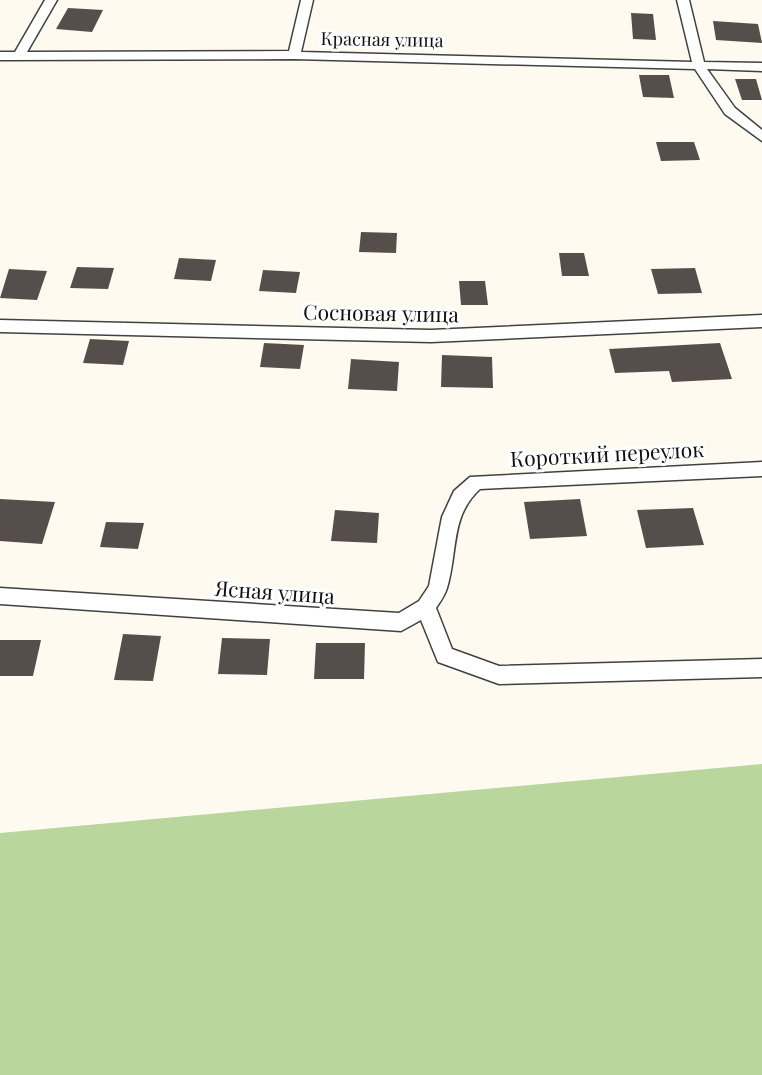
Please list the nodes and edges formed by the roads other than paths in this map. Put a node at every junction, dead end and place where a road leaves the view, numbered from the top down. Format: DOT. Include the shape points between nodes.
graph roads {
  1 [pos="51,0"];
  2 [pos="307,0"];
  3 [pos="683,0"];
  4 [pos="294,55"];
  5 [pos="0,56"];
  6 [pos="19,56"];
  7 [pos="699,66"];
  8 [pos="762,67"];
  9 [pos="762,137"];
  10 [pos="762,321"];
  11 [pos="0,326"];
  12 [pos="762,469"];
  13 [pos="0,596"];
  14 [pos="426,607"];
  15 [pos="762,668"];
  1 -- 6 [label="street"];
  2 -- 4 [label="street"];
  3 -- 7 [label="street"];
  4 -- 6 [label="street, Красная улица"];
  4 -- 7 [label="street, Красная улица"];
  5 -- 6 [label="street, Красная улица"];
  7 -- 8 [label="street, Красная улица"];
  7 -- 9 [label="street" via="730,111"];
  10 -- 11 [label="street, Сосновая улица" via="431,336"];
  12 -- 14 [label="street, Короткий переулок" via="476,482 460,495 451,518 438,588"];
  13 -- 14 [label="street, Ясная улица" via="401,622"];
  14 -- 15 [label="street" via="445,656 499,675"];
}
